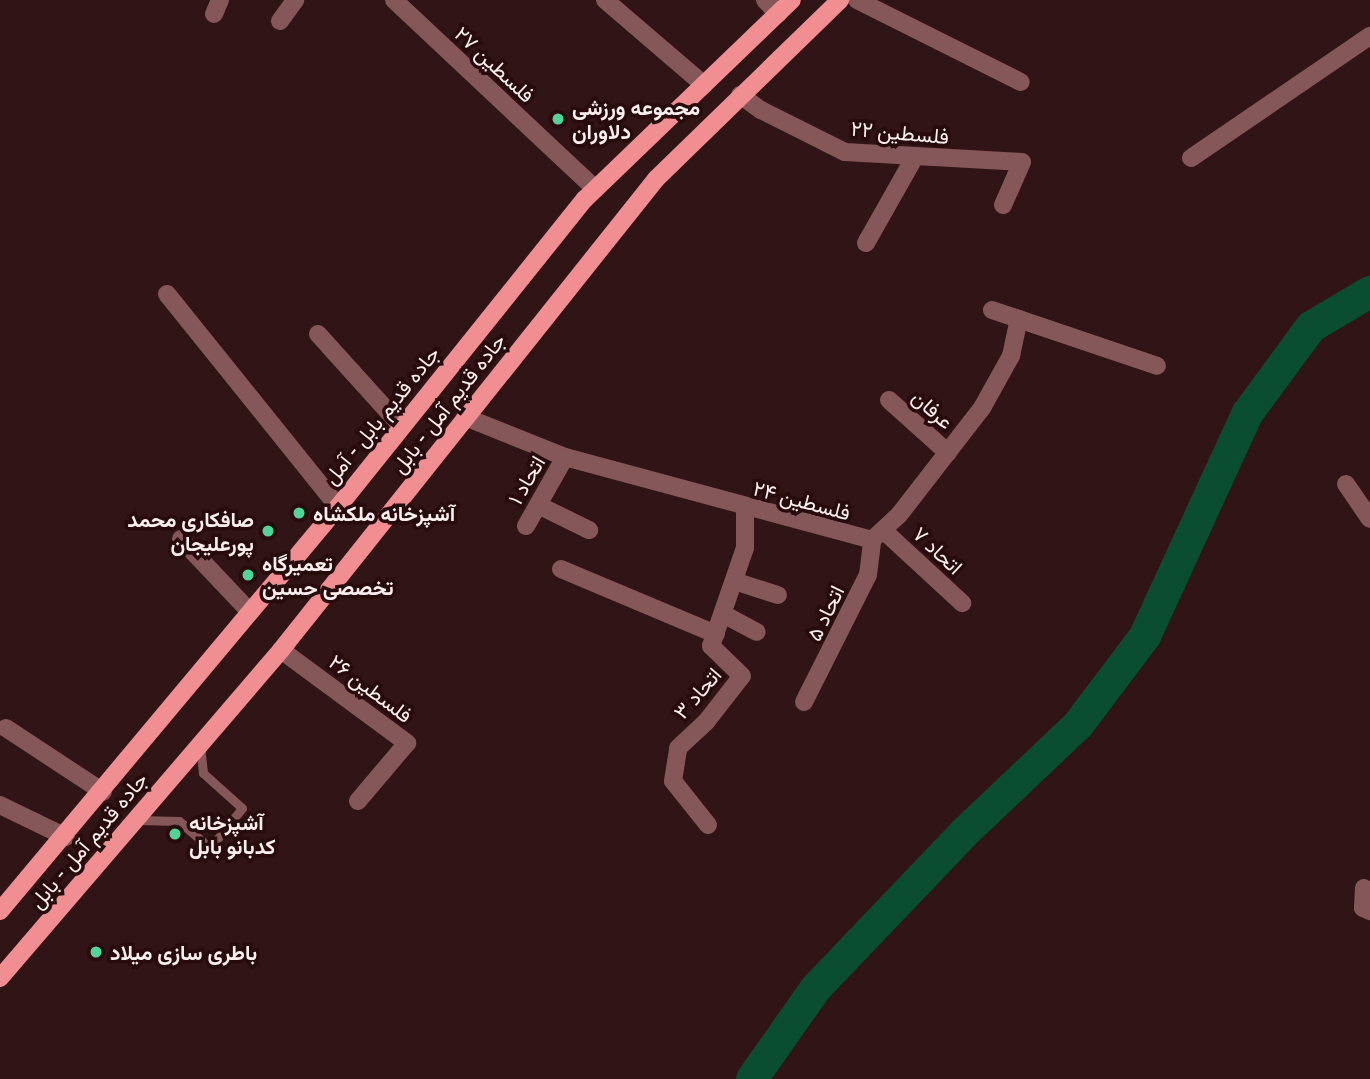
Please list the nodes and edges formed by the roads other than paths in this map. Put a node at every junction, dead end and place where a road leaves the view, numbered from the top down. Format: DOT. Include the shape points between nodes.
graph roads {
  1 [pos="295,0"];
  2 [pos="605,0"];
  3 [pos="765,0"];
  4 [pos="792,0"];
  5 [pos="840,0"];
  6 [pos="857,0"];
  7 [pos="403,3"];
  8 [pos="778,14"];
  9 [pos="280,21"];
  10 [pos="1370,36"];
  11 [pos="1021,82"];
  12 [pos="704,85"];
  13 [pos="740,95"];
  14 [pos="915,158"];
  15 [pos="1191,158"];
  16 [pos="595,189"];
  17 [pos="1003,205"];
  18 [pos="866,243"];
  19 [pos="167,294"];
  20 [pos="992,310"];
  21 [pos="1019,319"];
  22 [pos="318,334"];
  23 [pos="1157,366"];
  24 [pos="889,400"];
  25 [pos="466,417"];
  26 [pos="401,426"];
  27 [pos="948,453"];
  28 [pos="565,457"];
  29 [pos="1346,484"];
  30 [pos="538,505"];
  31 [pos="338,507"];
  32 [pos="745,508"];
  33 [pos="1370,519"];
  34 [pos="526,526"];
  35 [pos="589,530"];
  36 [pos="878,535"];
  37 [pos="181,539"];
  38 [pos="561,569"];
  39 [pos="734,581"];
  40 [pos="778,595"];
  41 [pos="962,603"];
  42 [pos="250,612"];
  43 [pos="723,614"];
  44 [pos="757,632"];
  45 [pos="716,634"];
  46 [pos="281,650"];
  47 [pos="804,702"];
  48 [pos="6,728"];
  49 [pos="200,741"];
  50 [pos="103,792"];
  51 [pos="358,801"];
  52 [pos="0,805"];
  53 [pos="136,820"];
  54 [pos="708,825"];
  55 [pos="66,836"];
  56 [pos="1364,888"];
  57 [pos="0,911"];
  58 [pos="1370,911"];
  59 [pos="0,978"];
  1 -- 9 [label="street"];
  2 -- 12 [label="street"];
  3 -- 8 [label="street"];
  4 -- 8 [label="main road, جاده قدیم بابل - آمل"];
  5 -- 13 [label="main road, جاده قدیم آمل - بابل"];
  6 -- 11 [label="street"];
  7 -- 16 [label="street, فلسطین ۲۷"];
  8 -- 12 [label="main road, جاده قدیم بابل - آمل"];
  10 -- 15 [label="street"];
  12 -- 16 [label="main road, جاده قدیم بابل - آمل"];
  13 -- 14 [label="street, فلسطین ۲۲" via="845,152"];
  13 -- 25 [label="main road, جاده قدیم آمل - بابل" via="656,179"];
  14 -- 17 [label="street, فلسطین ۲۲" via="1022,162"];
  14 -- 18 [label="street"];
  16 -- 26 [label="main road, جاده قدیم بابل - آمل"];
  19 -- 31 [label="street"];
  20 -- 21 [label="street"];
  21 -- 23 [label="street"];
  21 -- 27 [label="street" via="1011,356"];
  22 -- 26 [label="street"];
  24 -- 27 [label="street, عرفان"];
  25 -- 28 [label="street, فلسطین ۲۴"];
  25 -- 46 [label="main road, جاده قدیم آمل - بابل"];
  26 -- 31 [label="main road, جاده قدیم بابل - آمل"];
  27 -- 36 [label="street"];
  28 -- 30 [label="street, اتحاد ۱"];
  28 -- 32 [label="street, فلسطین ۲۴"];
  29 -- 33 [label="street"];
  30 -- 34 [label="street, اتحاد ۱"];
  30 -- 35 [label="street"];
  31 -- 42 [label="main road, جاده قدیم بابل - آمل"];
  32 -- 36 [label="street, فلسطین ۲۴"];
  32 -- 39 [label="street, اتحاد ۳" via="745,548"];
  36 -- 41 [label="street, اتحاد ۷"];
  36 -- 47 [label="street, اتحاد ۵" via="868,575"];
  37 -- 42 [label="street"];
  38 -- 45 [label="street"];
  39 -- 40 [label="street"];
  39 -- 43 [label="street, اتحاد ۳"];
  42 -- 50 [label="main road, جاده قدیم بابل - آمل"];
  43 -- 44 [label="street"];
  43 -- 45 [label="street, اتحاد ۳"];
  45 -- 54 [label="street, اتحاد ۳" via="711,646 742,676 706,722 678,748 673,781"];
  46 -- 49 [label="main road, جاده قدیم آمل - بابل"];
  46 -- 51 [label="street, فلسطين ٢۶" via="407,743"];
  48 -- 50 [label="street"];
  49 -- 53 [label="main road, جاده قدیم آمل - بابل"];
  49 -- 53 [label="lane" via="203,773 242,808 224,831 209,848 179,821"];
  50 -- 55 [label="main road, جاده قدیم بابل - آمل"];
  52 -- 55 [label="street"];
  53 -- 59 [label="main road, جاده قدیم آمل - بابل"];
  55 -- 57 [label="main road, جاده قدیم بابل - آمل"];
  56 -- 58 [label="street" via="1363,908"];
}
